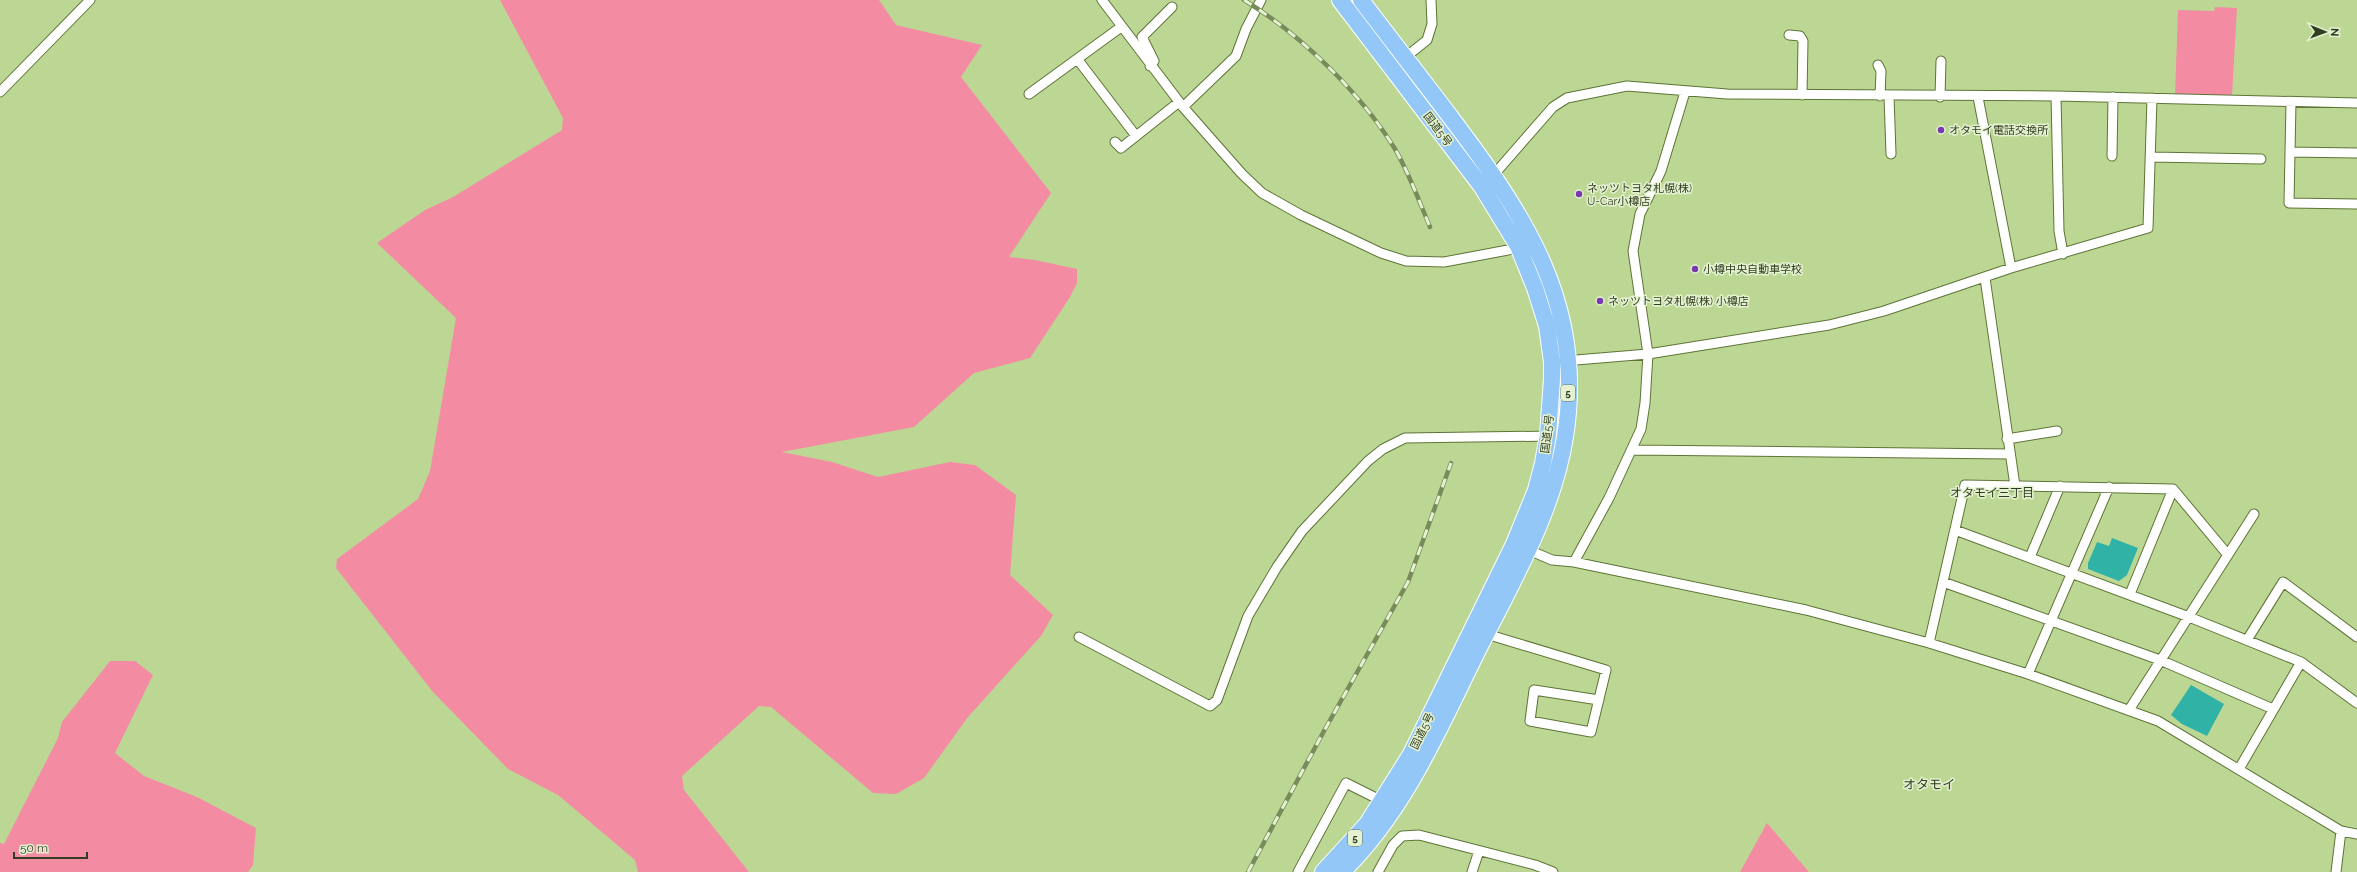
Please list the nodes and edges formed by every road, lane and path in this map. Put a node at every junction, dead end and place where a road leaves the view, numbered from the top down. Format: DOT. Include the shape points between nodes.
graph roads {
  1 [pos="90,0"];
  2 [pos="1102,0"];
  3 [pos="1262,0"];
  4 [pos="1340,0"];
  5 [pos="1361,0"];
  6 [pos="1431,0"];
  7 [pos="1172,7"];
  8 [pos="1122,28"];
  9 [pos="1789,35"];
  10 [pos="1405,57"];
  11 [pos="1078,60"];
  12 [pos="1941,61"];
  13 [pos="1878,65"];
  14 [pos="1150,66"];
  15 [pos="1392,68"];
  16 [pos="0,92"];
  17 [pos="1685,92"];
  18 [pos="1029,94"];
  19 [pos="1802,95"];
  20 [pos="1885,96"];
  21 [pos="2056,96"];
  22 [pos="1940,97"];
  23 [pos="1978,97"];
  24 [pos="2112,97"];
  25 [pos="2152,98"];
  26 [pos="2291,102"];
  27 [pos="2357,103"];
  28 [pos="1181,105"];
  29 [pos="1136,136"];
  30 [pos="1115,142"];
  31 [pos="2290,152"];
  32 [pos="2357,153"];
  33 [pos="1891,154"];
  34 [pos="2112,156"];
  35 [pos="2151,157"];
  36 [pos="2261,159"];
  37 [pos="1494,175"];
  38 [pos="1482,187"];
  39 [pos="2357,204"];
  40 [pos="1518,246"];
  41 [pos="2063,254"];
  42 [pos="2011,268"];
  43 [pos="1985,278"];
  44 [pos="1648,354"];
  45 [pos="1569,360"];
  46 [pos="1552,362"];
  47 [pos="2057,431"];
  48 [pos="1548,436"];
  49 [pos="1566,436"];
  50 [pos="2007,439"];
  51 [pos="1632,450"];
  52 [pos="2010,454"];
  53 [pos="2015,486"];
  54 [pos="2060,486"];
  55 [pos="2109,487"];
  56 [pos="2174,489"];
  57 [pos="2254,514"];
  58 [pos="1955,530"];
  59 [pos="1521,547"];
  60 [pos="2228,555"];
  61 [pos="2030,557"];
  62 [pos="1574,562"];
  63 [pos="2072,573"];
  64 [pos="1943,582"];
  65 [pos="2130,594"];
  66 [pos="2189,617"];
  67 [pos="2050,622"];
  68 [pos="1479,631"];
  69 [pos="1079,637"];
  70 [pos="2357,637"];
  71 [pos="2247,640"];
  72 [pos="1929,643"];
  73 [pos="2160,660"];
  74 [pos="2301,662"];
  75 [pos="2028,674"];
  76 [pos="1599,700"];
  77 [pos="2357,703"];
  78 [pos="2272,709"];
  79 [pos="2129,710"];
  80 [pos="2239,769"];
  81 [pos="1389,805"];
  82 [pos="2341,831"];
  83 [pos="2357,834"];
  84 [pos="1479,851"];
  85 [pos="1298,872"];
  86 [pos="1323,872"];
  87 [pos="1342,872"];
  88 [pos="1378,872"];
  89 [pos="1472,872"];
  90 [pos="1553,872"];
  91 [pos="2336,872"];
  1 -- 16 [label="street"];
  2 -- 8 [label="street"];
  3 -- 28 [label="street" via="1246,29 1236,56"];
  4 -- 15 [label="highway, 国道5号 / 5"];
  5 -- 10 [label="highway, 国道5号 / 5"];
  6 -- 10 [label="street" via="1432,24 1427,40"];
  7 -- 14 [label="street" via="1142,37 1154,60"];
  8 -- 11 [label="street"];
  8 -- 14 [label="street"];
  9 -- 19 [label="street" via="1800,36 1803,41"];
  10 -- 15 [label="street"];
  10 -- 37 [label="highway, 国道5号 / 5"];
  11 -- 18 [label="street"];
  11 -- 29 [label="street"];
  12 -- 22 [label="street"];
  13 -- 20 [label="street"];
  14 -- 28 [label="street"];
  15 -- 38 [label="highway, 国道5号 / 5"];
  17 -- 19 [label="street"];
  17 -- 37 [label="street" via="1627,86 1567,98 1553,107"];
  17 -- 44 [label="street" via="1661,171 1640,214 1633,251"];
  19 -- 20 [label="street"];
  20 -- 22 [label="street"];
  20 -- 33 [label="street"];
  21 -- 23 [label="street"];
  21 -- 24 [label="street"];
  21 -- 41 [label="street" via="2059,231"];
  22 -- 23 [label="street"];
  23 -- 42 [label="street"];
  24 -- 25 [label="street"];
  24 -- 34 [label="street"];
  25 -- 26 [label="street"];
  25 -- 35 [label="street"];
  26 -- 27 [label="street"];
  26 -- 31 [label="street"];
  28 -- 29 [label="street"];
  28 -- 40 [label="street" via="1242,174 1262,192 1302,215 1381,253 1406,261 1444,262"];
  29 -- 30 [label="street" via="1120,148"];
  31 -- 32 [label="street"];
  31 -- 39 [label="street" via="2289,203"];
  35 -- 36 [label="street"];
  35 -- 41 [label="street" via="2148,228"];
  37 -- 38 [label="street"];
  37 -- 45 [label="highway, 国道5号 / 5" via="1534,240 1551,282 1563,322"];
  38 -- 40 [label="highway, 国道5号 / 5"];
  40 -- 46 [label="highway, 国道5号 / 5" via="1538,295 1547,326"];
  41 -- 42 [label="street"];
  42 -- 43 [label="street"];
  43 -- 44 [label="street" via="1884,312 1829,325"];
  43 -- 50 [label="street"];
  44 -- 45 [label="street"];
  44 -- 51 [label="street" via="1642,422"];
  45 -- 46 [label="street"];
  45 -- 49 [label="highway, 国道5号 / 5"];
  46 -- 48 [label="highway, 国道5号 / 5"];
  47 -- 50 [label="street"];
  48 -- 49 [label="street"];
  48 -- 59 [label="highway, 国道5号 / 5"];
  48 -- 69 [label="street" via="1405,438 1382,449 1368,460 1302,531 1277,567 1248,616 1217,700 1210,706"];
  49 -- 59 [label="highway, 国道5号 / 5" via="1550,494"];
  50 -- 52 [label="street"];
  51 -- 52 [label="street"];
  51 -- 62 [label="street"];
  52 -- 53 [label="street"];
  53 -- 54 [label="street"];
  53 -- 58 [label="street" via="1965,485"];
  54 -- 55 [label="street"];
  54 -- 61 [label="street"];
  55 -- 56 [label="street"];
  55 -- 63 [label="street"];
  56 -- 60 [label="street"];
  56 -- 65 [label="street"];
  57 -- 60 [label="street"];
  58 -- 61 [label="street"];
  58 -- 64 [label="street"];
  59 -- 62 [label="street" via="1552,560"];
  59 -- 68 [label="highway, 国道5号 / 5"];
  60 -- 66 [label="street"];
  61 -- 63 [label="street"];
  62 -- 72 [label="street" via="1806,610"];
  63 -- 65 [label="street"];
  63 -- 67 [label="street"];
  64 -- 67 [label="street"];
  64 -- 72 [label="street"];
  65 -- 66 [label="street"];
  66 -- 71 [label="street"];
  66 -- 73 [label="street"];
  67 -- 73 [label="street"];
  67 -- 75 [label="street"];
  68 -- 76 [label="street" via="1606,670"];
  68 -- 81 [label="highway, 国道5号 / 5"];
  70 -- 71 [label="street" via="2283,582"];
  71 -- 74 [label="street"];
  72 -- 75 [label="street"];
  73 -- 78 [label="street"];
  73 -- 79 [label="street"];
  74 -- 77 [label="street"];
  74 -- 78 [label="street"];
  75 -- 79 [label="street"];
  76 -- 76 [label="street" via="1591,732 1530,720 1534,690"];
  78 -- 80 [label="street"];
  79 -- 80 [label="street" via="2158,721"];
  80 -- 82 [label="street"];
  81 -- 85 [label="street" via="1346,783"];
  81 -- 86 [label="highway, 国道5号 / 5"];
  81 -- 87 [label="highway, 国道5号 / 5" via="1379,832"];
  82 -- 83 [label="street"];
  82 -- 91 [label="street"];
  84 -- 88 [label="street" via="1419,835 1402,836 1393,845"];
  84 -- 89 [label="street"];
  84 -- 90 [label="street"];
}
